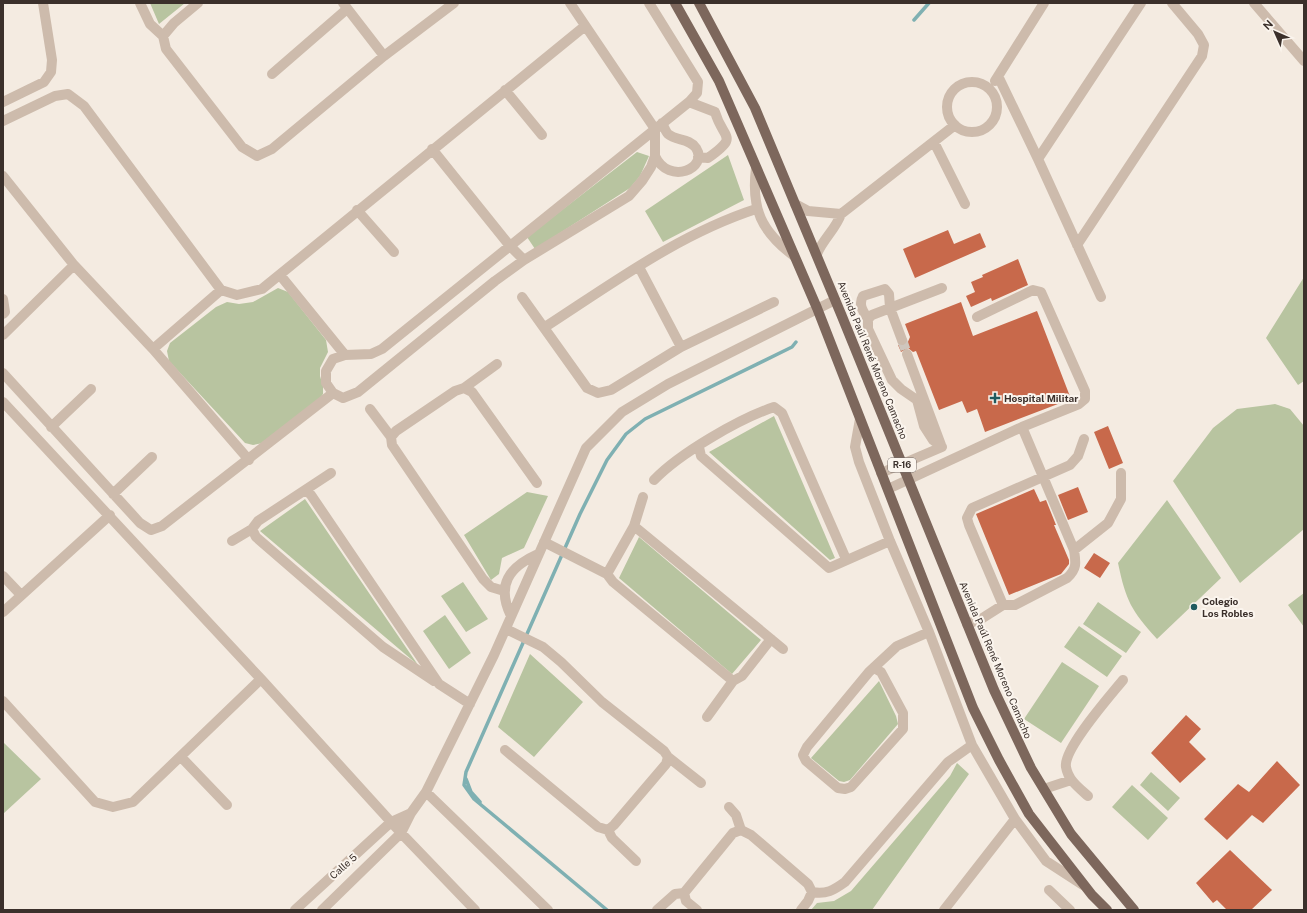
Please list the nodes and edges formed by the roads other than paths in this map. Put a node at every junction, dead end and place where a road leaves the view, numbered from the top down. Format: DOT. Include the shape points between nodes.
graph roads {
  1 [pos="43,3"];
  2 [pos="140,3"];
  3 [pos="198,3"];
  4 [pos="454,3"];
  5 [pos="570,3"];
  6 [pos="649,3"];
  7 [pos="675,3"];
  8 [pos="699,3"];
  9 [pos="1044,3"];
  10 [pos="1141,3"];
  11 [pos="1172,3"];
  12 [pos="1254,3"];
  13 [pos="345,6"];
  14 [pos="585,26"];
  15 [pos="163,36"];
  16 [pos="384,56"];
  17 [pos="1304,61"];
  18 [pos="272,74"];
  19 [pos="998,76"];
  20 [pos="990,89"];
  21 [pos="505,90"];
  22 [pos="3,102"];
  23 [pos="689,102"];
  24 [pos="730,108"];
  25 [pos="715,112"];
  26 [pos="3,121"];
  27 [pos="955,125"];
  28 [pos="658,126"];
  29 [pos="542,135"];
  30 [pos="934,142"];
  31 [pos="432,149"];
  32 [pos="654,156"];
  33 [pos="698,157"];
  34 [pos="1038,159"];
  35 [pos="756,168"];
  36 [pos="3,176"];
  37 [pos="795,204"];
  38 [pos="965,204"];
  39 [pos="756,209"];
  40 [pos="357,210"];
  41 [pos="841,214"];
  42 [pos="1077,245"];
  43 [pos="510,246"];
  44 [pos="394,252"];
  45 [pos="817,254"];
  46 [pos="794,256"];
  47 [pos="524,260"];
  48 [pos="74,265"];
  49 [pos="639,267"];
  50 [pos="280,275"];
  51 [pos="942,288"];
  52 [pos="221,290"];
  53 [pos="522,297"];
  54 [pos="1101,297"];
  55 [pos="3,299"];
  56 [pos="835,300"];
  57 [pos="774,302"];
  58 [pos="816,308"];
  59 [pos="890,308"];
  60 [pos="3,314"];
  61 [pos="977,317"];
  62 [pos="868,319"];
  63 [pos="545,327"];
  64 [pos="3,335"];
  65 [pos="902,340"];
  66 [pos="682,347"];
  67 [pos="153,349"];
  68 [pos="907,354"];
  69 [pos="345,355"];
  70 [pos="497,364"];
  71 [pos="3,373"];
  72 [pos="464,388"];
  73 [pos="91,389"];
  74 [pos="334,393"];
  75 [pos="3,402"];
  76 [pos="370,409"];
  77 [pos="860,419"];
  78 [pos="51,427"];
  79 [pos="1022,427"];
  80 [pos="391,437"];
  81 [pos="1084,439"];
  82 [pos="698,447"];
  83 [pos="942,447"];
  84 [pos="152,457"];
  85 [pos="948,459"];
  86 [pos="249,460"];
  87 [pos="901,464"];
  88 [pos="331,473"];
  89 [pos="881,473"];
  90 [pos="1122,474"];
  91 [pos="1043,476"];
  92 [pos="654,480"];
  93 [pos="908,480"];
  94 [pos="537,483"];
  95 [pos="888,489"];
  96 [pos="306,490"];
  97 [pos="113,494"];
  98 [pos="643,497"];
  99 [pos="110,515"];
  100 [pos="634,526"];
  101 [pos="252,529"];
  102 [pos="890,540"];
  103 [pos="232,541"];
  104 [pos="544,542"];
  105 [pos="1074,550"];
  106 [pos="538,554"];
  107 [pos="846,559"];
  108 [pos="607,574"];
  109 [pos="3,576"];
  110 [pos="504,591"];
  111 [pos="21,595"];
  112 [pos="1003,605"];
  113 [pos="3,612"];
  114 [pos="511,616"];
  115 [pos="967,624"];
  116 [pos="506,629"];
  117 [pos="929,632"];
  118 [pos="771,639"];
  119 [pos="783,649"];
  120 [pos="874,668"];
  121 [pos="262,679"];
  122 [pos="1123,680"];
  123 [pos="733,681"];
  124 [pos="439,684"];
  125 [pos="3,700"];
  126 [pos="470,704"];
  127 [pos="707,717"];
  128 [pos="972,745"];
  129 [pos="505,750"];
  130 [pos="181,757"];
  131 [pos="668,757"];
  132 [pos="1071,780"];
  133 [pos="701,783"];
  134 [pos="1044,790"];
  135 [pos="426,792"];
  136 [pos="1088,796"];
  137 [pos="227,804"];
  138 [pos="729,808"];
  139 [pos="411,813"];
  140 [pos="1015,819"];
  141 [pos="391,822"];
  142 [pos="608,830"];
  143 [pos="741,830"];
  144 [pos="401,833"];
  145 [pos="636,861"];
  146 [pos="1085,886"];
  147 [pos="1049,890"];
  148 [pos="812,892"];
  149 [pos="684,893"];
  150 [pos="295,910"];
  151 [pos="322,910"];
  152 [pos="475,910"];
  153 [pos="548,910"];
  154 [pos="657,910"];
  155 [pos="697,910"];
  156 [pos="801,910"];
  157 [pos="944,910"];
  158 [pos="1070,910"];
  159 [pos="1107,910"];
  160 [pos="1134,910"];
  1 -- 22 [label="street" via="52,60 51,72 44,82"];
  2 -- 15 [label="street" via="150,24"];
  3 -- 15 [label="street"];
  4 -- 16 [label="street"];
  5 -- 14 [label="street"];
  6 -- 23 [label="street" via="698,82 697,93"];
  7 -- 24 [label="main road, R-16" via="719,81"];
  8 -- 37 [label="main road, Avenida Paúl René Moreno Camacho / R-16" via="755,108"];
  9 -- 19 [label="street"];
  10 -- 34 [label="street"];
  11 -- 42 [label="street" via="1198,34 1204,45 1202,56"];
  12 -- 17 [label="street"];
  13 -- 16 [label="street"];
  13 -- 18 [label="street"];
  14 -- 21 [label="street"];
  14 -- 28 [label="street"];
  15 -- 16 [label="street" via="166,49 242,146 257,156 272,149"];
  19 -- 20 [label="street"];
  19 -- 34 [label="street"];
  20 -- 27 [label="street" via="997,107 996,116 990,125 973,132"];
  20 -- 27 [label="street" via="972,82 954,90 947,108 949,117"];
  21 -- 29 [label="street"];
  21 -- 31 [label="street"];
  23 -- 25 [label="street"];
  23 -- 28 [label="street"];
  24 -- 25 [label="street"];
  24 -- 35 [label="main road, R-16"];
  25 -- 33 [label="street" via="726,133 727,142 708,158"];
  26 -- 52 [label="street" via="56,96 68,94 84,106"];
  27 -- 30 [label="street"];
  28 -- 32 [label="street"];
  28 -- 33 [label="street" via="668,134 690,141 696,148"];
  28 -- 43 [label="street"];
  30 -- 38 [label="street"];
  30 -- 41 [label="street"];
  31 -- 40 [label="street"];
  31 -- 43 [label="street"];
  32 -- 33 [label="street" via="665,170 675,173 684,172 694,166"];
  32 -- 47 [label="street" via="651,167 629,196"];
  34 -- 42 [label="street"];
  35 -- 39 [label="street"];
  35 -- 46 [label="main road, R-16"];
  36 -- 48 [label="street"];
  37 -- 41 [label="street" via="808,211"];
  37 -- 45 [label="main road, Avenida Paúl René Moreno Camacho / R-16"];
  39 -- 46 [label="street" via="765,228 778,244"];
  39 -- 49 [label="street" via="706,228 660,252"];
  40 -- 44 [label="street"];
  40 -- 50 [label="street"];
  41 -- 45 [label="street" via="838,223 822,242"];
  42 -- 54 [label="street"];
  43 -- 47 [label="street"];
  43 -- 69 [label="street" via="382,349 363,356"];
  45 -- 56 [label="main road, Avenida Paúl René Moreno Camacho / R-16"];
  46 -- 58 [label="main road, R-16"];
  47 -- 74 [label="street" via="358,392 344,398"];
  48 -- 64 [label="street"];
  48 -- 67 [label="street"];
  49 -- 63 [label="street"];
  49 -- 66 [label="street"];
  50 -- 52 [label="street" via="262,289 237,295"];
  50 -- 69 [label="street"];
  51 -- 59 [label="street"];
  52 -- 67 [label="street"];
  53 -- 63 [label="street"];
  55 -- 60 [label="street"];
  56 -- 58 [label="street, Calle 5"];
  56 -- 87 [label="main road, Avenida Paúl René Moreno Camacho / R-16"];
  57 -- 66 [label="street"];
  58 -- 77 [label="main road, R-16"];
  58 -- 104 [label="street, Calle 5" via="668,384 622,412 586,448"];
  59 -- 62 [label="street"];
  59 -- 62 [label="street" via="889,294 885,289 863,296 860,301"];
  59 -- 65 [label="street"];
  61 -- 79 [label="street" via="1033,290 1041,292 1085,391 1085,399 1079,404"];
  62 -- 83 [label="street" via="868,329 892,380 917,400 924,426 933,440"];
  63 -- 66 [label="street" via="587,388 598,393 611,390"];
  67 -- 86 [label="street"];
  68 -- 83 [label="street"];
  69 -- 74 [label="street" via="333,359 326,371 326,383"];
  70 -- 72 [label="street"];
  71 -- 78 [label="street"];
  72 -- 80 [label="street" via="396,431"];
  72 -- 94 [label="street" via="472,392"];
  73 -- 78 [label="street"];
  74 -- 86 [label="street"];
  75 -- 99 [label="street"];
  76 -- 80 [label="street"];
  77 -- 89 [label="main road, R-16"];
  77 -- 102 [label="street" via="855,447"];
  78 -- 97 [label="street"];
  79 -- 85 [label="street"];
  79 -- 91 [label="street"];
  80 -- 110 [label="street" via="392,445 483,579 491,587"];
  81 -- 91 [label="street" via="1078,456 1070,465"];
  82 -- 92 [label="street" via="666,468"];
  82 -- 107 [label="street" via="701,456 824,564 830,568"];
  82 -- 107 [label="street" via="708,439 766,410 774,407 782,413"];
  83 -- 85 [label="street"];
  83 -- 87 [label="street"];
  84 -- 97 [label="street"];
  85 -- 93 [label="street"];
  86 -- 97 [label="street" via="162,526 150,530"];
  87 -- 89 [label="street"];
  87 -- 93 [label="main road, Avenida Paúl René Moreno Camacho / R-16"];
  88 -- 96 [label="street"];
  89 -- 95 [label="main road, R-16"];
  90 -- 105 [label="street" via="1121,499 1108,523"];
  91 -- 105 [label="street"];
  91 -- 112 [label="street" via="972,508 967,518"];
  93 -- 95 [label="street"];
  93 -- 115 [label="main road, Avenida Paúl René Moreno Camacho / R-16"];
  95 -- 146 [label="main road, R-16" via="973,708 1029,814"];
  96 -- 101 [label="street" via="258,521"];
  96 -- 124 [label="street"];
  98 -- 100 [label="street"];
  99 -- 111 [label="street"];
  99 -- 121 [label="street"];
  100 -- 108 [label="street"];
  100 -- 118 [label="street"];
  101 -- 103 [label="street"];
  101 -- 124 [label="street" via="256,537 383,647"];
  102 -- 107 [label="street"];
  102 -- 117 [label="street"];
  104 -- 106 [label="street, Calle 5"];
  104 -- 108 [label="street"];
  105 -- 112 [label="street" via="1076,564 1067,578 1015,605"];
  106 -- 110 [label="street" via="523,560 512,570"];
  106 -- 114 [label="street, Calle 5"];
  108 -- 123 [label="street" via="613,582"];
  109 -- 111 [label="street"];
  110 -- 114 [label="street" via="505,602"];
  111 -- 113 [label="street"];
  112 -- 115 [label="street" via="981,619"];
  114 -- 116 [label="street, Calle 5"];
  115 -- 134 [label="main road, Avenida Paúl René Moreno Camacho / R-16" via="997,697"];
  116 -- 126 [label="street, Calle 5"];
  116 -- 131 [label="street" via="543,647 602,702 664,751"];
  117 -- 120 [label="street" via="897,646"];
  117 -- 128 [label="street"];
  118 -- 119 [label="street"];
  118 -- 123 [label="street" via="742,676"];
  120 -- 120 [label="street" via="803,755 806,761 838,788 851,787 903,729 903,713 881,672"];
  121 -- 130 [label="street"];
  121 -- 141 [label="street"];
  122 -- 132 [label="street" via="1074,742 1067,755 1066,767"];
  123 -- 127 [label="street"];
  124 -- 126 [label="street"];
  125 -- 130 [label="street" via="95,802 113,807 133,802"];
  126 -- 135 [label="street, Calle 5"];
  128 -- 140 [label="street"];
  128 -- 148 [label="street" via="948,762 845,882 830,892"];
  129 -- 142 [label="street" via="598,827"];
  130 -- 137 [label="street"];
  131 -- 133 [label="street"];
  131 -- 142 [label="street" via="666,764"];
  132 -- 134 [label="street"];
  132 -- 136 [label="street"];
  134 -- 160 [label="main road, Avenida Paúl René Moreno Camacho / R-16" via="1071,834"];
  135 -- 139 [label="street, Calle 5"];
  135 -- 153 [label="street"];
  138 -- 143 [label="street" via="736,815"];
  139 -- 141 [label="street, Calle 5"];
  139 -- 144 [label="street, Calle 5"];
  140 -- 146 [label="street" via="1046,860"];
  140 -- 157 [label="street"];
  141 -- 144 [label="street"];
  141 -- 150 [label="street, Calle 5"];
  142 -- 145 [label="street" via="612,838"];
  143 -- 148 [label="street" via="751,835 808,884"];
  143 -- 149 [label="street" via="733,833"];
  144 -- 151 [label="street, Calle 5"];
  144 -- 152 [label="street"];
  146 -- 159 [label="main road, R-16"];
  147 -- 158 [label="street"];
  148 -- 156 [label="street"];
  149 -- 154 [label="street" via="675,894"];
  149 -- 155 [label="street" via="686,901"];
}
